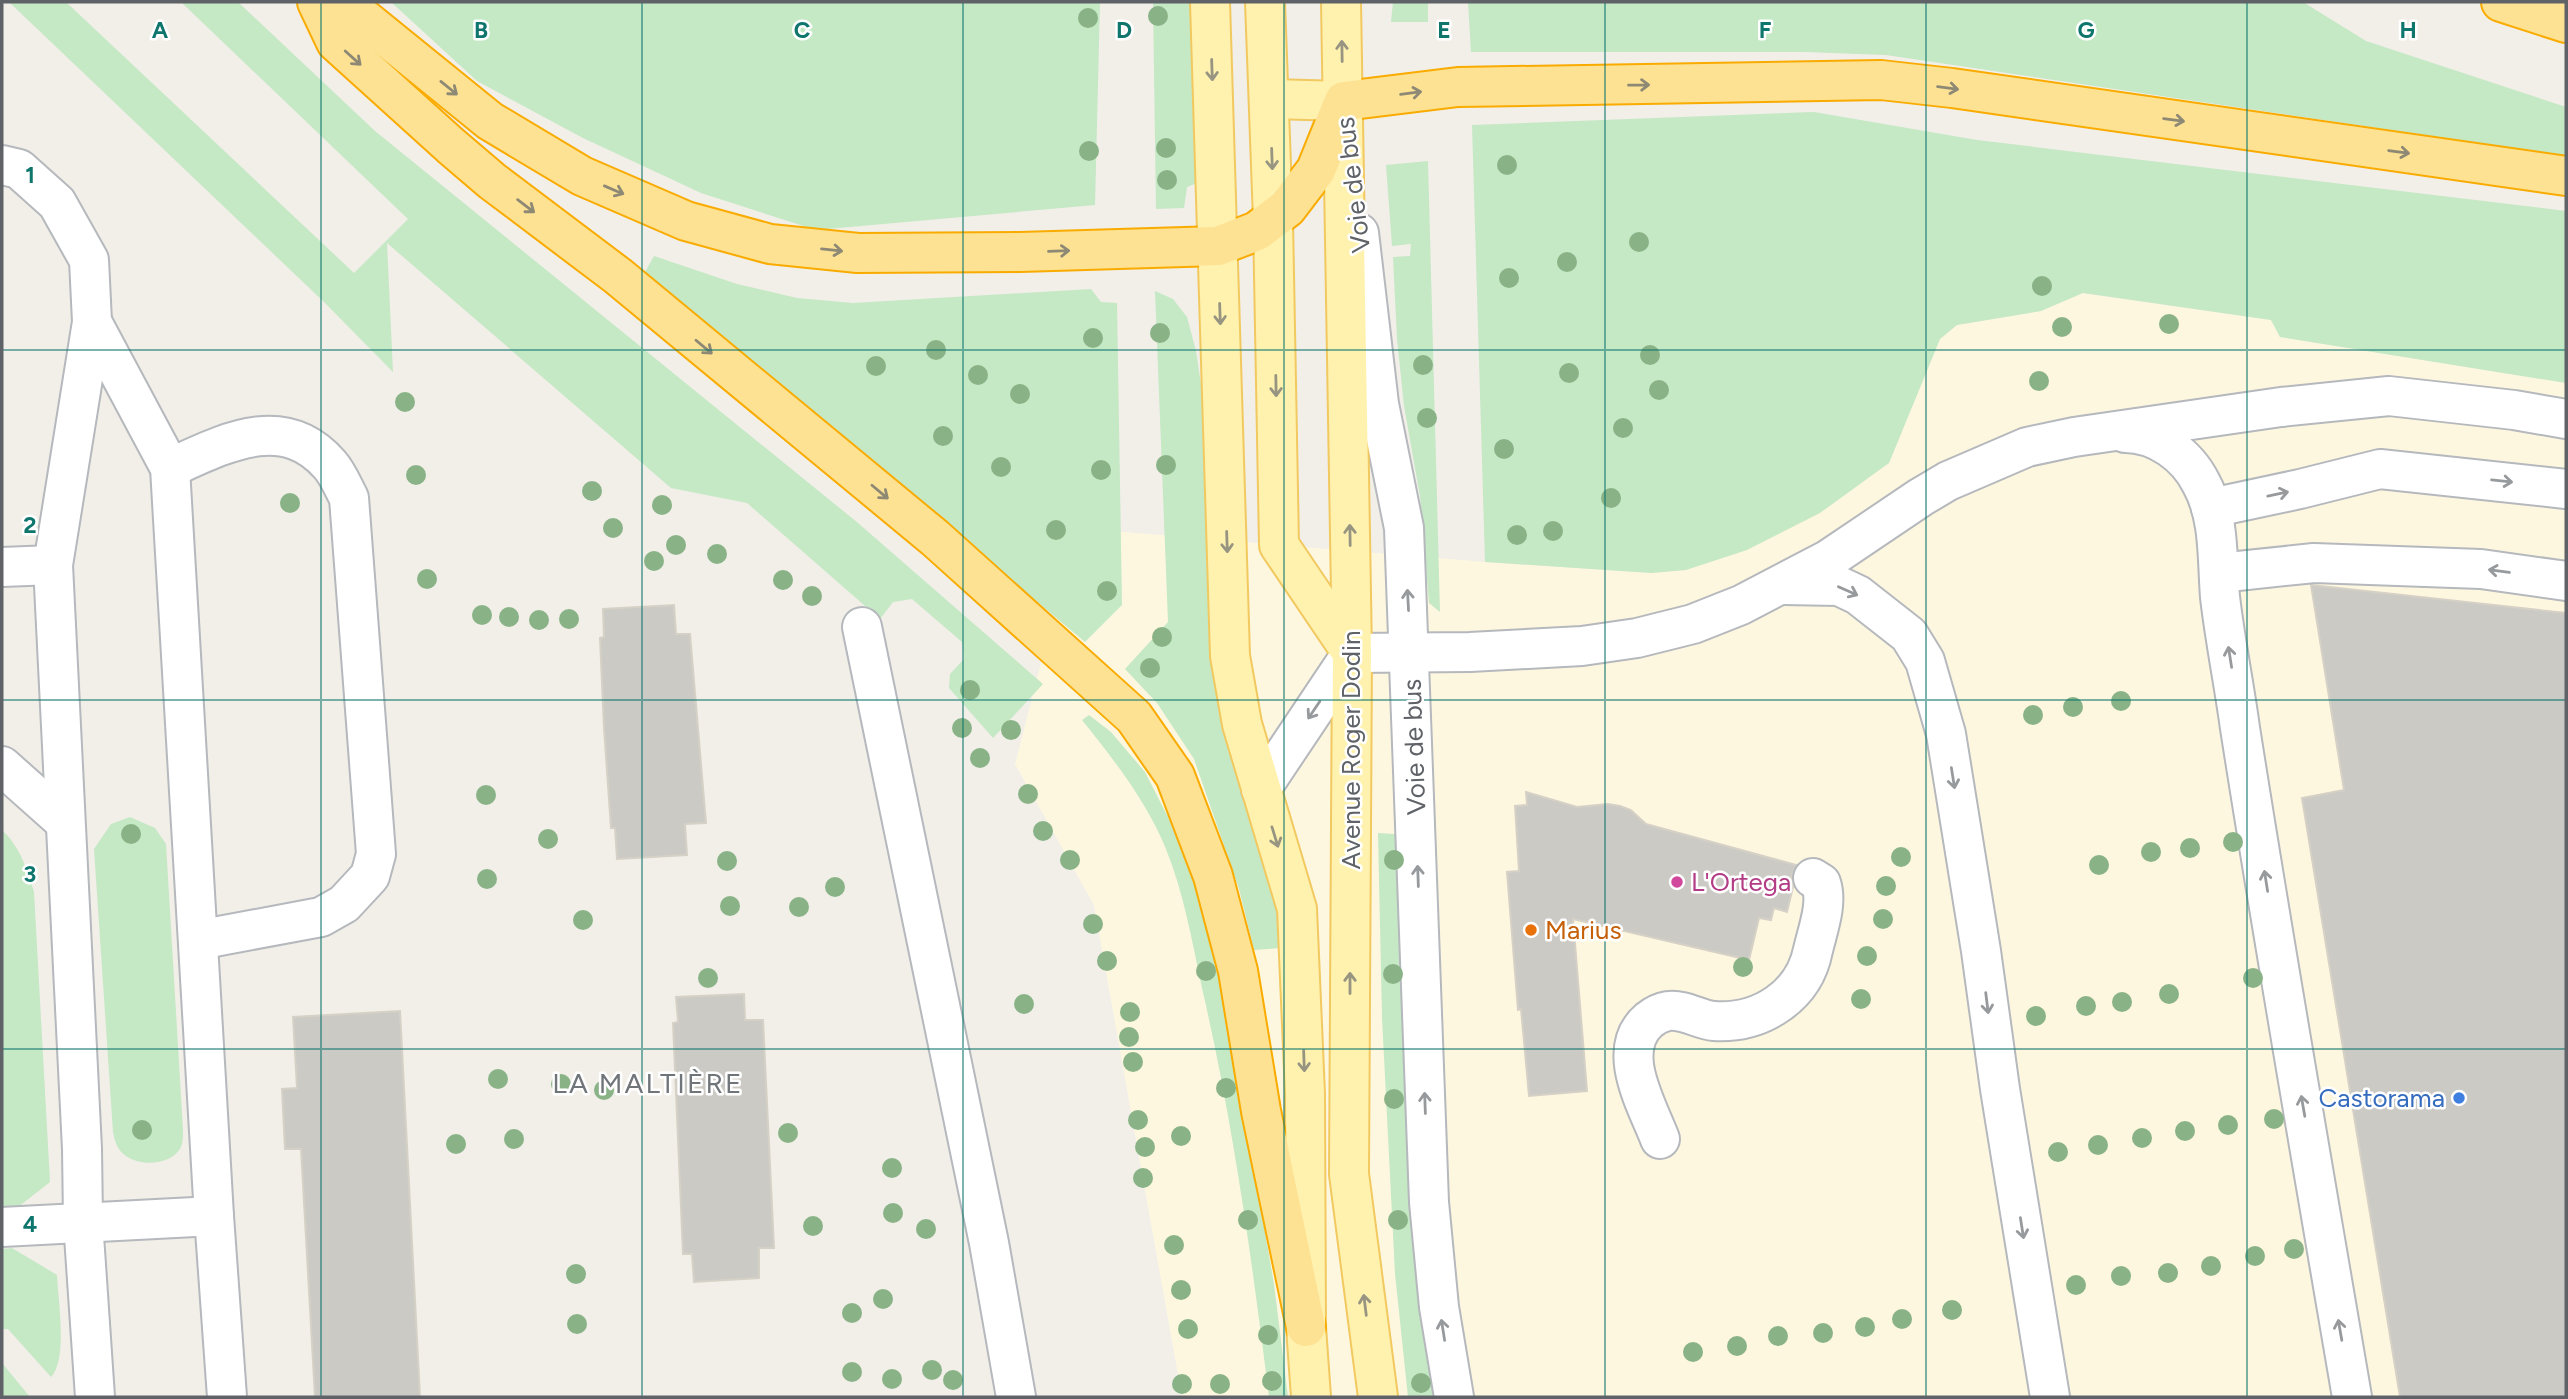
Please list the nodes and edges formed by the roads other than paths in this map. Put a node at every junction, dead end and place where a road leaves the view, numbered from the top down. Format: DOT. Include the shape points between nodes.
graph roads {
  1 [pos="317,2"];
  2 [pos="337,2"];
  3 [pos="1210,2"];
  4 [pos="1265,2"];
  5 [pos="1341,2"];
  6 [pos="2501,2"];
  7 [pos="2566,23"];
  8 [pos="1270,99"];
  9 [pos="1344,100"];
  10 [pos="2,164"];
  11 [pos="2566,176"];
  12 [pos="1273,220"];
  13 [pos="1218,246"];
  14 [pos="92,322"];
  15 [pos="2566,419"];
  16 [pos="2110,433"];
  17 [pos="170,468"];
  18 [pos="2566,489"];
  19 [pos="2211,508"];
  20 [pos="53,565"];
  21 [pos="2,567"];
  22 [pos="2219,573"];
  23 [pos="2566,581"];
  24 [pos="1781,584"];
  25 [pos="862,627"];
  26 [pos="1410,652"];
  27 [pos="1352,653"];
  28 [pos="2,766"];
  29 [pos="1261,789"];
  30 [pos="65,822"];
  31 [pos="1813,878"];
  32 [pos="198,940"];
  33 [pos="1660,1139"];
  34 [pos="214,1216"];
  35 [pos="83,1221"];
  36 [pos="2,1227"];
  37 [pos="1306,1327"];
  38 [pos="95,1397"];
  39 [pos="227,1397"];
  40 [pos="1016,1397"];
  41 [pos="1311,1397"];
  42 [pos="1378,1397"];
  43 [pos="1454,1397"];
  44 [pos="2050,1397"];
  45 [pos="2352,1397"];
  1 -- 37 [label="highway, one-way" via="335,42 451,146 618,276 935,538 1134,718 1175,776 1213,876 1238,971 1261,1111"];
  2 -- 13 [label="highway, one-way" via="490,121 582,176 686,221 770,244 858,253"];
  3 -- 13 [label="main road, one-way"];
  4 -- 8 [label="main road"];
  9 -- 5 [label="main road, Avenue Roger Dodin, one-way"];
  6 -- 7 [label="highway"];
  8 -- 9 [label="main road"];
  8 -- 12 [label="main road, one-way"];
  9 -- 11 [label="highway, one-way" via="1458,87 1881,80"];
  9 -- 12 [label="highway" via="1316,170"];
  26 -- 9 [label="lane, Voie de bus, one-way" via="1404,528 1379,404"];
  27 -- 9 [label="main road, Avenue Roger Dodin, one-way"];
  10 -- 14 [label="lane" via="19,169 57,202 89,260"];
  12 -- 13 [label="highway"];
  12 -- 27 [label="main road, one-way" via="1279,545"];
  13 -- 29 [label="main road, one-way" via="1230,656 1242,724"];
  14 -- 17 [label="lane"];
  14 -- 20 [label="lane"];
  15 -- 16 [label="lane" via="2389,396"];
  16 -- 19 [label="lane" via="2138,433 2165,443 2201,482"];
  16 -- 24 [label="lane" via="2027,447 1974,470 1921,497 1829,559"];
  17 -- 32 [label="lane"];
  17 -- 32 [label="lane" via="249,437 276,434 304,444 330,465 349,498 376,854 370,876 344,904 321,917"];
  19 -- 18 [label="lane, one-way" via="2380,469"];
  19 -- 22 [label="lane"];
  20 -- 21 [label="lane"];
  20 -- 30 [label="lane"];
  23 -- 22 [label="lane, one-way" via="2481,569 2314,563"];
  45 -- 22 [label="lane, one-way" via="2245,760"];
  24 -- 26 [label="lane" via="1693,624 1637,638 1582,646"];
  24 -- 44 [label="lane, one-way" via="1839,586 1858,595 1909,635 1925,661 1946,734"];
  25 -- 40 [label="lane" via="989,1243"];
  26 -- 27 [label="lane"];
  43 -- 26 [label="lane, Voie de bus, one-way" via="1429,1202"];
  27 -- 29 [label="lane, one-way"];
  42 -- 27 [label="main road, Avenue Roger Dodin, one-way" via="1349,1174"];
  28 -- 30 [label="lane"];
  29 -- 37 [label="main road, one-way" via="1297,909 1305,1094"];
  30 -- 35 [label="lane"];
  31 -- 33 [label="lane" via="1821,883 1825,895 1811,960 1799,986 1776,1007 1737,1020 1712,1021 1668,1011 1640,1027 1634,1057 1637,1082"];
  32 -- 34 [label="lane"];
  34 -- 35 [label="lane"];
  34 -- 39 [label="lane"];
  35 -- 36 [label="lane"];
  35 -- 38 [label="lane"];
  37 -- 41 [label="main road"];
}
